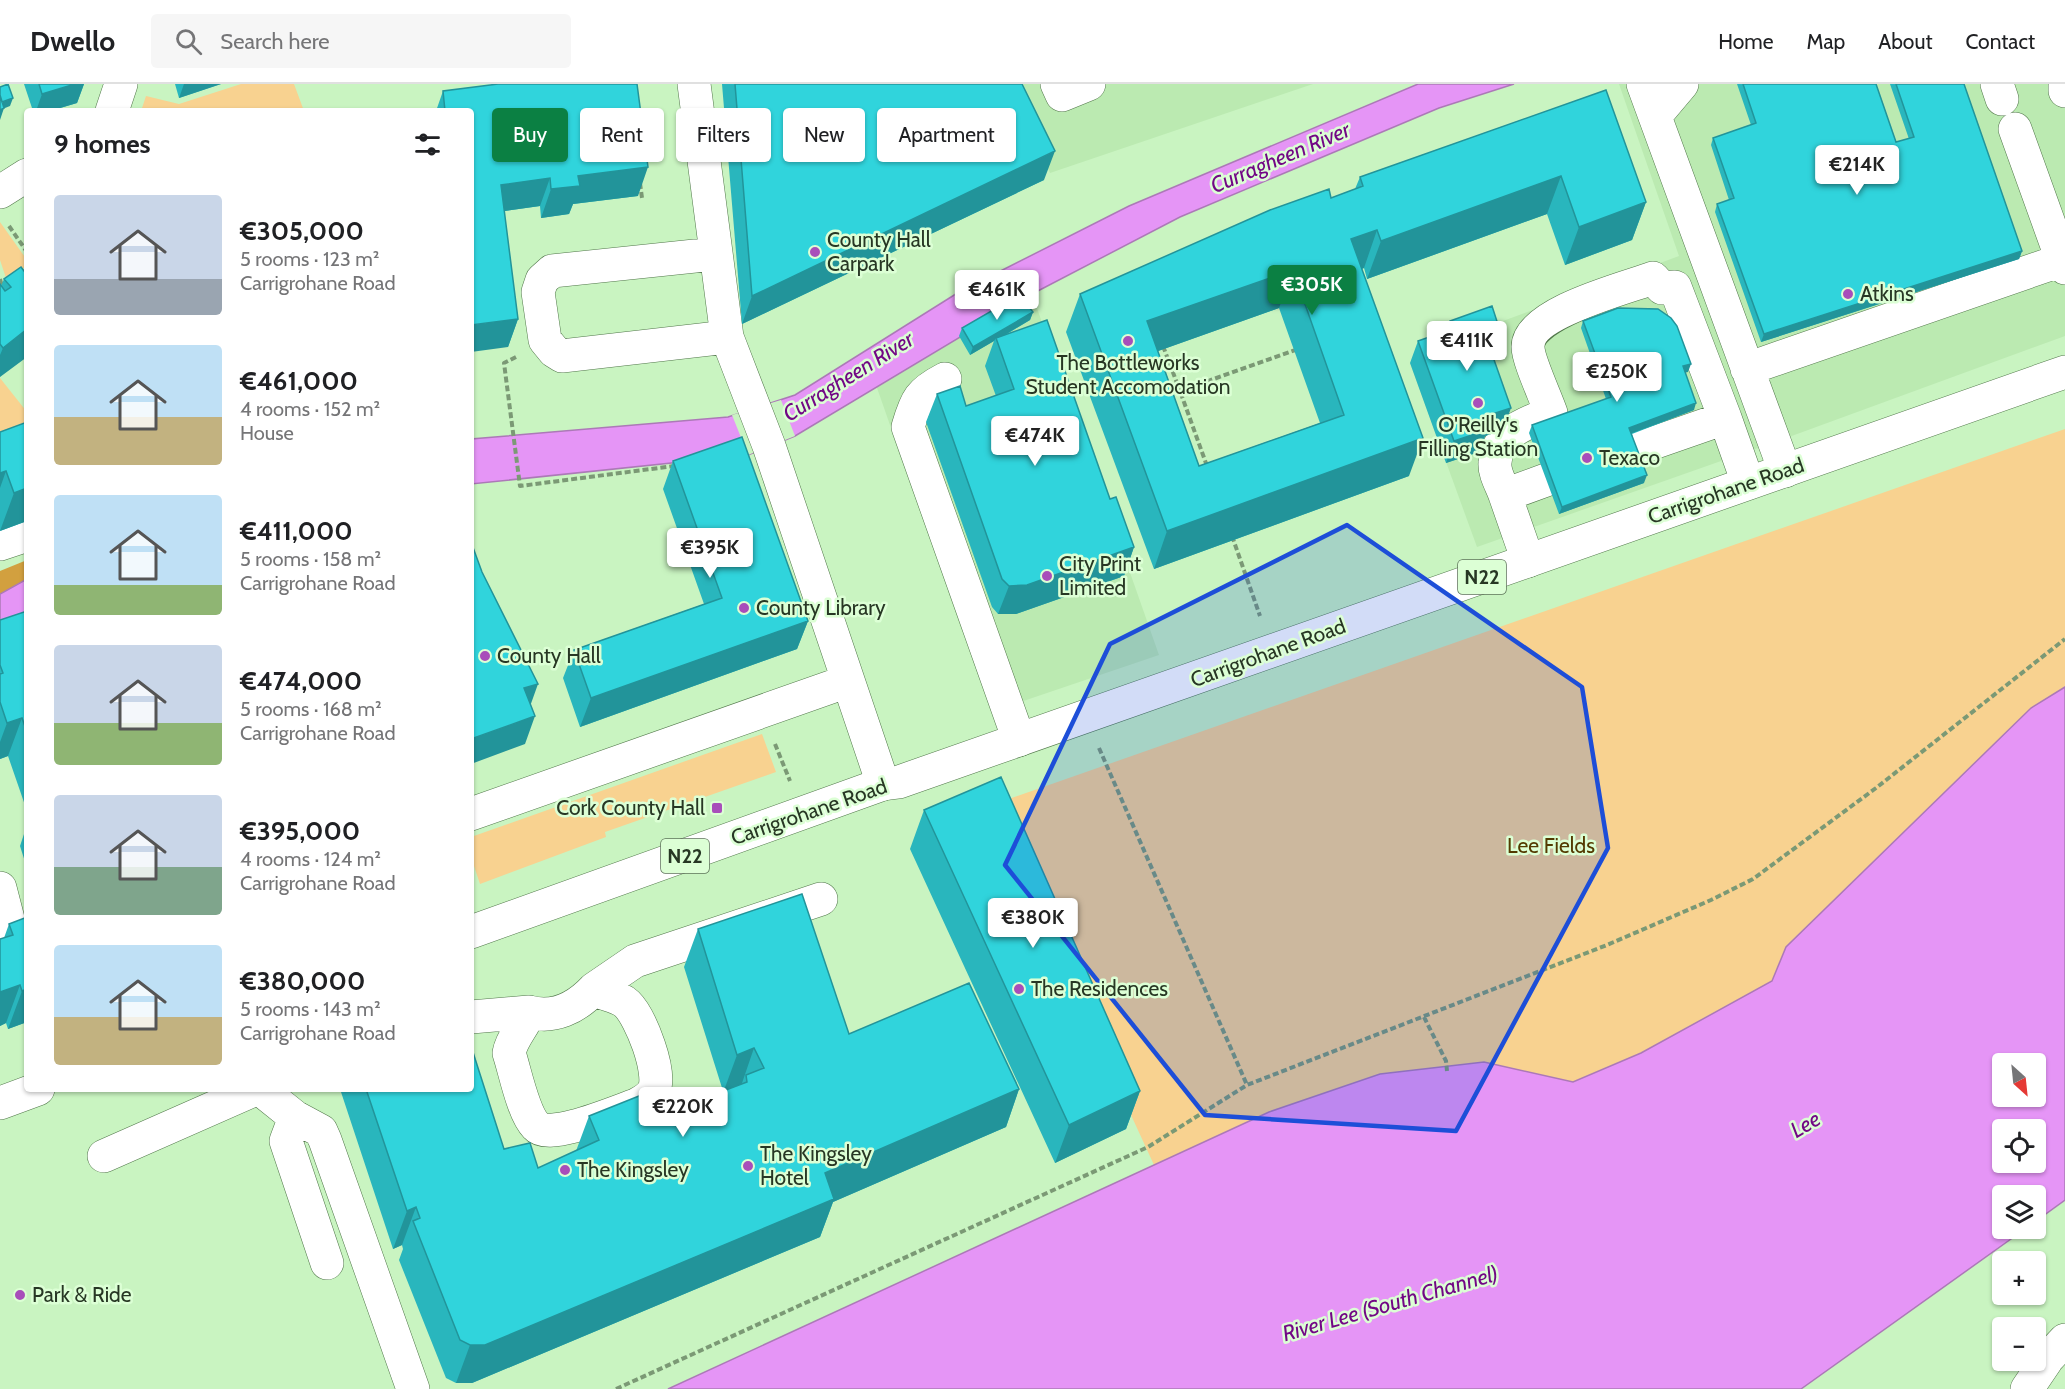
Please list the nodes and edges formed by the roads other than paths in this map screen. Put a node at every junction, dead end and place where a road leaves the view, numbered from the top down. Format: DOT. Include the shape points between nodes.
graph roads {
  1 [pos="121,84"];
  2 [pos="694,84"];
  3 [pos="1058,84"];
  4 [pos="1089,84"];
  5 [pos="1643,84"];
  6 [pos="1682,84"];
  7 [pos="2065,86"];
  8 [pos="2065,91"];
  9 [pos="113,108"];
  10 [pos="1654,116"];
  11 [pos="2015,129"];
  12 [pos="24,179"];
  13 [pos="2,205"];
  14 [pos="714,254"];
  15 [pos="2064,264"];
  16 [pos="728,337"];
  17 [pos="1747,369"];
  18 [pos="2065,372"];
  19 [pos="945,380"];
  20 [pos="1725,418"];
  21 [pos="1633,450"];
  22 [pos="1785,471"];
  23 [pos="1546,480"];
  24 [pos="1748,483"];
  25 [pos="1505,495"];
  26 [pos="24,536"];
  27 [pos="0,544"];
  28 [pos="1528,561"];
  29 [pos="848,681"];
  30 [pos="1019,740"];
  31 [pos="883,784"];
  32 [pos="474,813"];
  33 [pos="0,888"];
  34 [pos="821,899"];
  35 [pos="474,931"];
  36 [pos="0,935"];
  37 [pos="594,989"];
  38 [pos="529,1012"];
  39 [pos="474,1017"];
  40 [pos="31,1092"];
  41 [pos="251,1092"];
  42 [pos="262,1092"];
  43 [pos="0,1103"];
  44 [pos="295,1117"];
  45 [pos="104,1156"];
  46 [pos="327,1263"];
  47 [pos="2065,1340"];
  48 [pos="413,1389"];
  49 [pos="2027,1389"];
  1 -- 9 [label="main road"];
  2 -- 14 [label="main road"];
  3 -- 4 [label="main road" via="1062,94"];
  5 -- 10 [label="main road"];
  6 -- 10 [label="main road"];
  7 -- 8 [label="main road"];
  10 -- 17 [label="main road"];
  11 -- 15 [label="main road"];
  12 -- 13 [label="main road"];
  14 -- 16 [label="main road"];
  14 -- 16 [label="main road" via="552,271 542,280 538,292 545,340 562,356"];
  15 -- 17 [label="main road"];
  16 -- 29 [label="main road"];
  17 -- 22 [label="main road"];
  18 -- 22 [label="main road, Carrigrohane Road / N22"];
  19 -- 30 [label="main road" via="924,390 908,427"];
  20 -- 21 [label="main road"];
  20 -- 24 [label="main road"];
  20 -- 25 [label="main road" via="1675,287 1662,288 1653,278 1562,311 1532,333 1528,347 1551,413 1517,427 1500,442 1494,465"];
  22 -- 24 [label="main road, Carrigrohane Road / N22"];
  23 -- 25 [label="main road"];
  24 -- 28 [label="main road, Carrigrohane Road / N22"];
  25 -- 28 [label="main road"];
  26 -- 27 [label="main road"];
  28 -- 30 [label="main road, Carrigrohane Road / N22"];
  29 -- 31 [label="main road"];
  29 -- 32 [label="main road"];
  30 -- 31 [label="main road, Carrigrohane Road / N22" via="899,782"];
  31 -- 35 [label="main road, Carrigrohane Road / N22"];
  33 -- 36 [label="main road" via="8,919"];
  34 -- 37 [label="main road" via="636,961"];
  37 -- 38 [label="main road" via="573,1007 541,1015"];
  37 -- 38 [label="main road" via="621,999 640,1021 657,1074 648,1098 636,1105 560,1131 545,1132 536,1127 509,1053"];
  38 -- 39 [label="main road"];
  40 -- 43 [label="main road"];
  41 -- 45 [label="main road"];
  42 -- 44 [label="main road"];
  44 -- 46 [label="main road" via="286,1142"];
  44 -- 48 [label="main road" via="321,1131 325,1140"];
  47 -- 49 [label="main road"];
}
